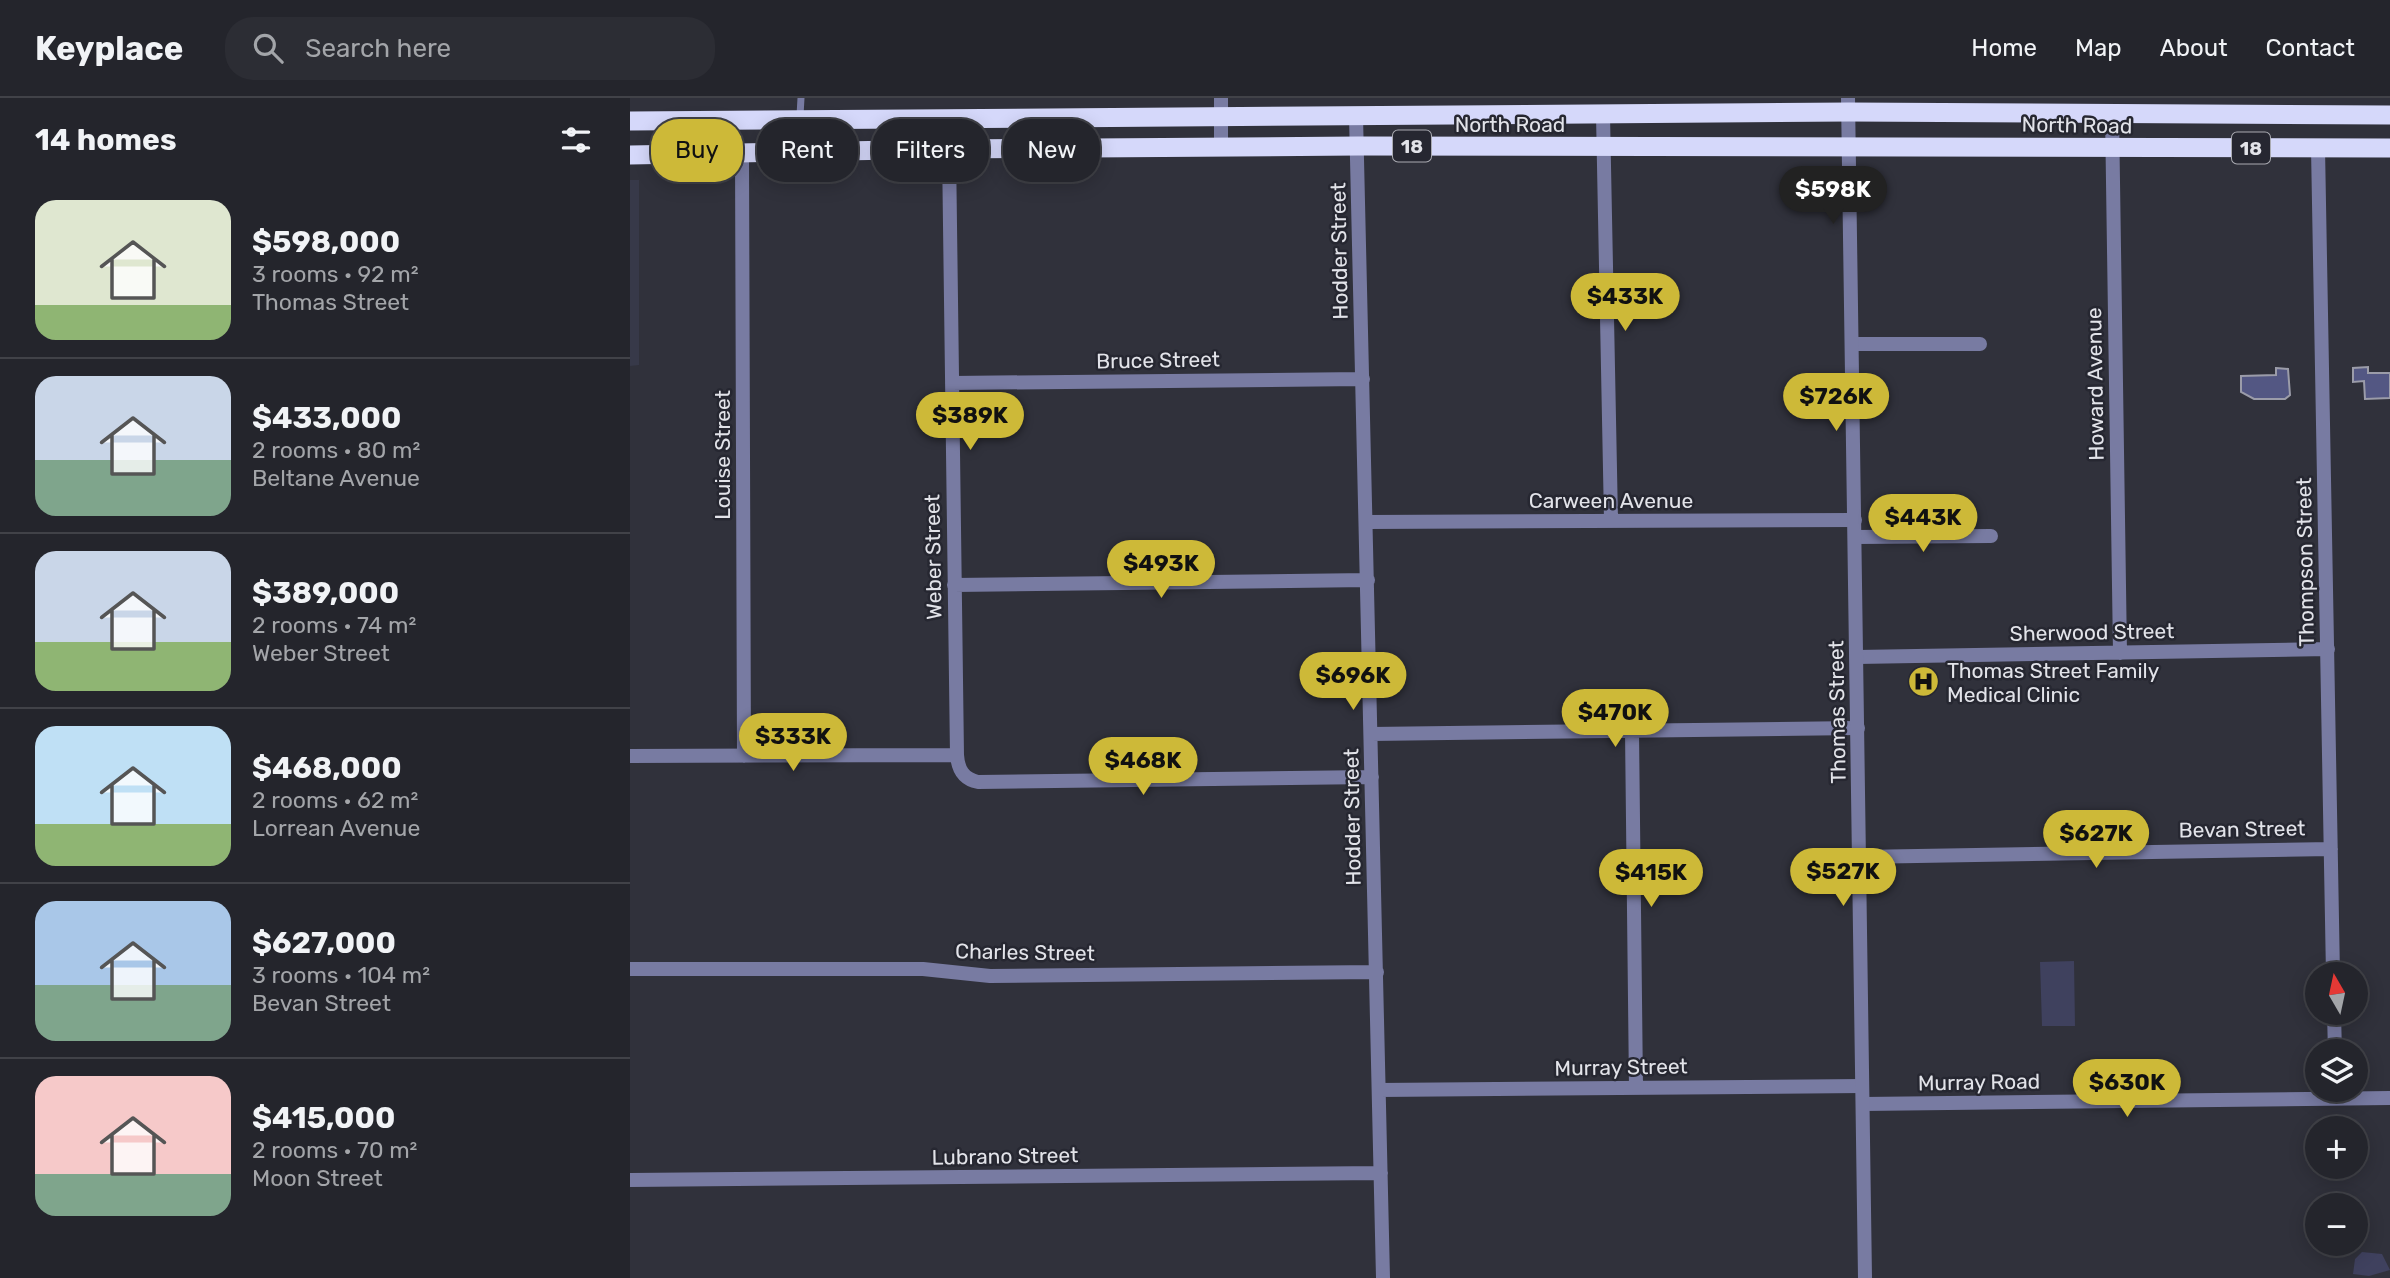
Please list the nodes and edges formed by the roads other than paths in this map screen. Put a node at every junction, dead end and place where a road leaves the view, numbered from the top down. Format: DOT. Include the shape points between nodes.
graph roads {
  1 [pos="801,98"];
  2 [pos="1848,105"];
  3 [pos="1221,107"];
  4 [pos="1717,113"];
  5 [pos="2112,114"];
  6 [pos="1603,115"];
  7 [pos="1356,116"];
  8 [pos="2390,116"];
  9 [pos="798,119"];
  10 [pos="858,119"];
  11 [pos="630,121"];
  12 [pos="757,121"];
  13 [pos="1716,145"];
  14 [pos="1849,145"];
  15 [pos="1358,146"];
  16 [pos="1603,146"];
  17 [pos="1221,147"];
  18 [pos="2112,148"];
  19 [pos="2318,148"];
  20 [pos="2390,148"];
  21 [pos="989,149"];
  22 [pos="630,155"];
  23 [pos="651,155"];
  24 [pos="742,182"];
  25 [pos="949,182"];
  26 [pos="1852,344"];
  27 [pos="1980,344"];
  28 [pos="1363,379"];
  29 [pos="952,383"];
  30 [pos="1611,520"];
  31 [pos="1855,520"];
  32 [pos="1367,522"];
  33 [pos="1991,536"];
  34 [pos="1855,537"];
  35 [pos="1368,580"];
  36 [pos="954,585"];
  37 [pos="2328,649"];
  38 [pos="2120,653"];
  39 [pos="1857,657"];
  40 [pos="1858,729"];
  41 [pos="1632,731"];
  42 [pos="1371,734"];
  43 [pos="957,755"];
  44 [pos="630,756"];
  45 [pos="744,756"];
  46 [pos="1372,776"];
  47 [pos="2331,849"];
  48 [pos="1859,857"];
  49 [pos="2333,962"];
  50 [pos="630,970"];
  51 [pos="1377,972"];
  52 [pos="1862,1086"];
  53 [pos="1636,1087"];
  54 [pos="1380,1090"];
  55 [pos="2305,1096"];
  56 [pos="2368,1097"];
  57 [pos="2390,1098"];
  58 [pos="1863,1104"];
  59 [pos="1381,1173"];
  60 [pos="630,1180"];
  61 [pos="1383,1278"];
  62 [pos="1865,1278"];
  1 -- 9 [label="lane"];
  2 -- 4 [label="highway, North Road / 18"];
  2 -- 5 [label="highway, North Road / 18"];
  2 -- 14 [label="street, Thomas Street"];
  3 -- 7 [label="highway, North Road / 18"];
  3 -- 10 [label="highway, North Road / 18"];
  3 -- 17 [label="street"];
  4 -- 6 [label="highway, North Road / 18"];
  4 -- 13 [label="highway"];
  5 -- 8 [label="highway, North Road / 18"];
  5 -- 18 [label="street, Howard Avenue"];
  6 -- 7 [label="highway, North Road / 18"];
  6 -- 16 [label="street"];
  7 -- 15 [label="street, Hodder Street"];
  11 -- 12 [label="highway, North Road / 18"];
  13 -- 14 [label="highway, North Road / 18"];
  13 -- 16 [label="highway, North Road / 18"];
  14 -- 18 [label="highway, North Road / 18"];
  14 -- 26 [label="street, Thomas Street"];
  15 -- 16 [label="highway, North Road / 18"];
  15 -- 17 [label="highway, North Road / 18"];
  15 -- 28 [label="street, Hodder Street"];
  16 -- 30 [label="street"];
  17 -- 21 [label="highway, North Road / 18"];
  18 -- 19 [label="highway, North Road / 18"];
  18 -- 38 [label="street, Howard Avenue"];
  19 -- 20 [label="highway, North Road / 18"];
  19 -- 37 [label="street, Thompson Street"];
  22 -- 23 [label="highway, North Road / 18"];
  24 -- 45 [label="street, Louise Street"];
  25 -- 29 [label="street, Weber Street"];
  26 -- 27 [label="street"];
  26 -- 31 [label="street, Thomas Street"];
  28 -- 29 [label="street, Bruce Street"];
  28 -- 32 [label="street, Hodder Street"];
  29 -- 36 [label="street, Weber Street"];
  30 -- 31 [label="street, Carween Avenue"];
  30 -- 32 [label="street, Carween Avenue"];
  31 -- 34 [label="street, Thomas Street"];
  32 -- 35 [label="street, Hodder Street"];
  33 -- 34 [label="street"];
  34 -- 39 [label="street, Thomas Street"];
  35 -- 36 [label="street"];
  35 -- 42 [label="street, Hodder Street"];
  36 -- 43 [label="street, Weber Street"];
  37 -- 38 [label="street, Sherwood Street"];
  37 -- 47 [label="street, Thompson Street"];
  38 -- 39 [label="street, Sherwood Street"];
  39 -- 40 [label="street, Thomas Street"];
  40 -- 41 [label="street"];
  40 -- 48 [label="street, Thomas Street"];
  41 -- 42 [label="street"];
  41 -- 53 [label="street"];
  42 -- 46 [label="street, Hodder Street"];
  43 -- 45 [label="street"];
  43 -- 46 [label="street" via="960,771 978,782"];
  44 -- 45 [label="street"];
  46 -- 51 [label="street, Hodder Street"];
  47 -- 48 [label="street, Bevan Street"];
  47 -- 49 [label="street, Thompson Street"];
  48 -- 52 [label="street, Thomas Street"];
  50 -- 51 [label="street, Charles Street" via="923,969 990,976"];
  51 -- 54 [label="street, Hodder Street"];
  52 -- 53 [label="street, Murray Street"];
  52 -- 58 [label="street, Thomas Street"];
  53 -- 54 [label="street, Murray Street"];
  54 -- 59 [label="street, Hodder Street"];
  55 -- 58 [label="street, Murray Road"];
  56 -- 57 [label="street, Murray Road"];
  58 -- 62 [label="street, Thomas Street"];
  59 -- 60 [label="street, Lubrano Street"];
  59 -- 61 [label="street, Hodder Street"];
}
